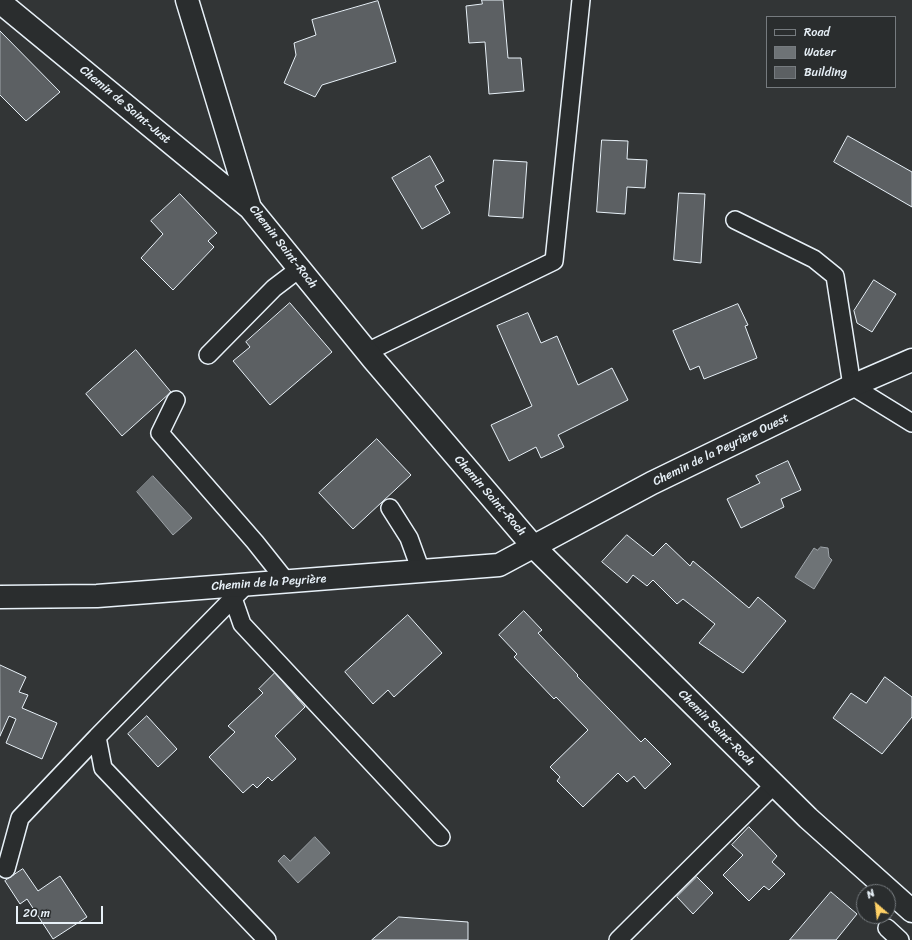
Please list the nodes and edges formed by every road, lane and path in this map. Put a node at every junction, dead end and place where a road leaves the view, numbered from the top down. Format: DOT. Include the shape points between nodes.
graph roads {
  1 [pos="187,0"];
  2 [pos="582,0"];
  3 [pos="0,2"];
  4 [pos="250,208"];
  5 [pos="735,220"];
  6 [pos="299,269"];
  7 [pos="367,352"];
  8 [pos="208,355"];
  9 [pos="912,360"];
  10 [pos="852,386"];
  11 [pos="176,400"];
  12 [pos="912,423"];
  13 [pos="390,508"];
  14 [pos="533,546"];
  15 [pos="421,571"];
  16 [pos="286,581"];
  17 [pos="240,591"];
  18 [pos="0,597"];
  19 [pos="97,737"];
  20 [pos="774,785"];
  21 [pos="441,838"];
  22 [pos="6,869"];
  23 [pos="912,912"];
  24 [pos="887,928"];
  25 [pos="267,940"];
  26 [pos="618,940"];
  27 [pos="900,940"];
  1 -- 4 [label="street, Chemin Saint-Roch"];
  2 -- 7 [label="lane" via="554,261"];
  3 -- 4 [label="street, Chemin de Saint-Just"];
  4 -- 6 [label="street, Chemin Saint-Roch"];
  5 -- 10 [label="lane" via="814,260 835,276"];
  6 -- 7 [label="street, Chemin Saint-Roch"];
  6 -- 8 [label="lane" via="274,288"];
  7 -- 14 [label="street, Chemin Saint-Roch"];
  9 -- 10 [label="street, Chemin de la Peyrière Ouest"];
  10 -- 12 [label="lane"];
  10 -- 14 [label="street, Chemin de la Peyrière Ouest" via="652,483"];
  11 -- 16 [label="lane" via="160,433"];
  13 -- 15 [label="lane" via="409,538"];
  14 -- 15 [label="street, Chemin de la Peyrière" via="499,565"];
  14 -- 20 [label="street, Chemin Saint-Roch"];
  15 -- 16 [label="street, Chemin de la Peyrière"];
  16 -- 17 [label="street, Chemin de la Peyrière"];
  17 -- 18 [label="street, Chemin de la Peyrière"];
  17 -- 19 [label="lane"];
  17 -- 21 [label="lane" via="242,624"];
  19 -- 22 [label="lane" via="20,818"];
  19 -- 25 [label="lane" via="103,768"];
  20 -- 23 [label="street, Chemin Saint-Roch"];
  20 -- 26 [label="lane"];
  24 -- 27 [label="lane"];
}
